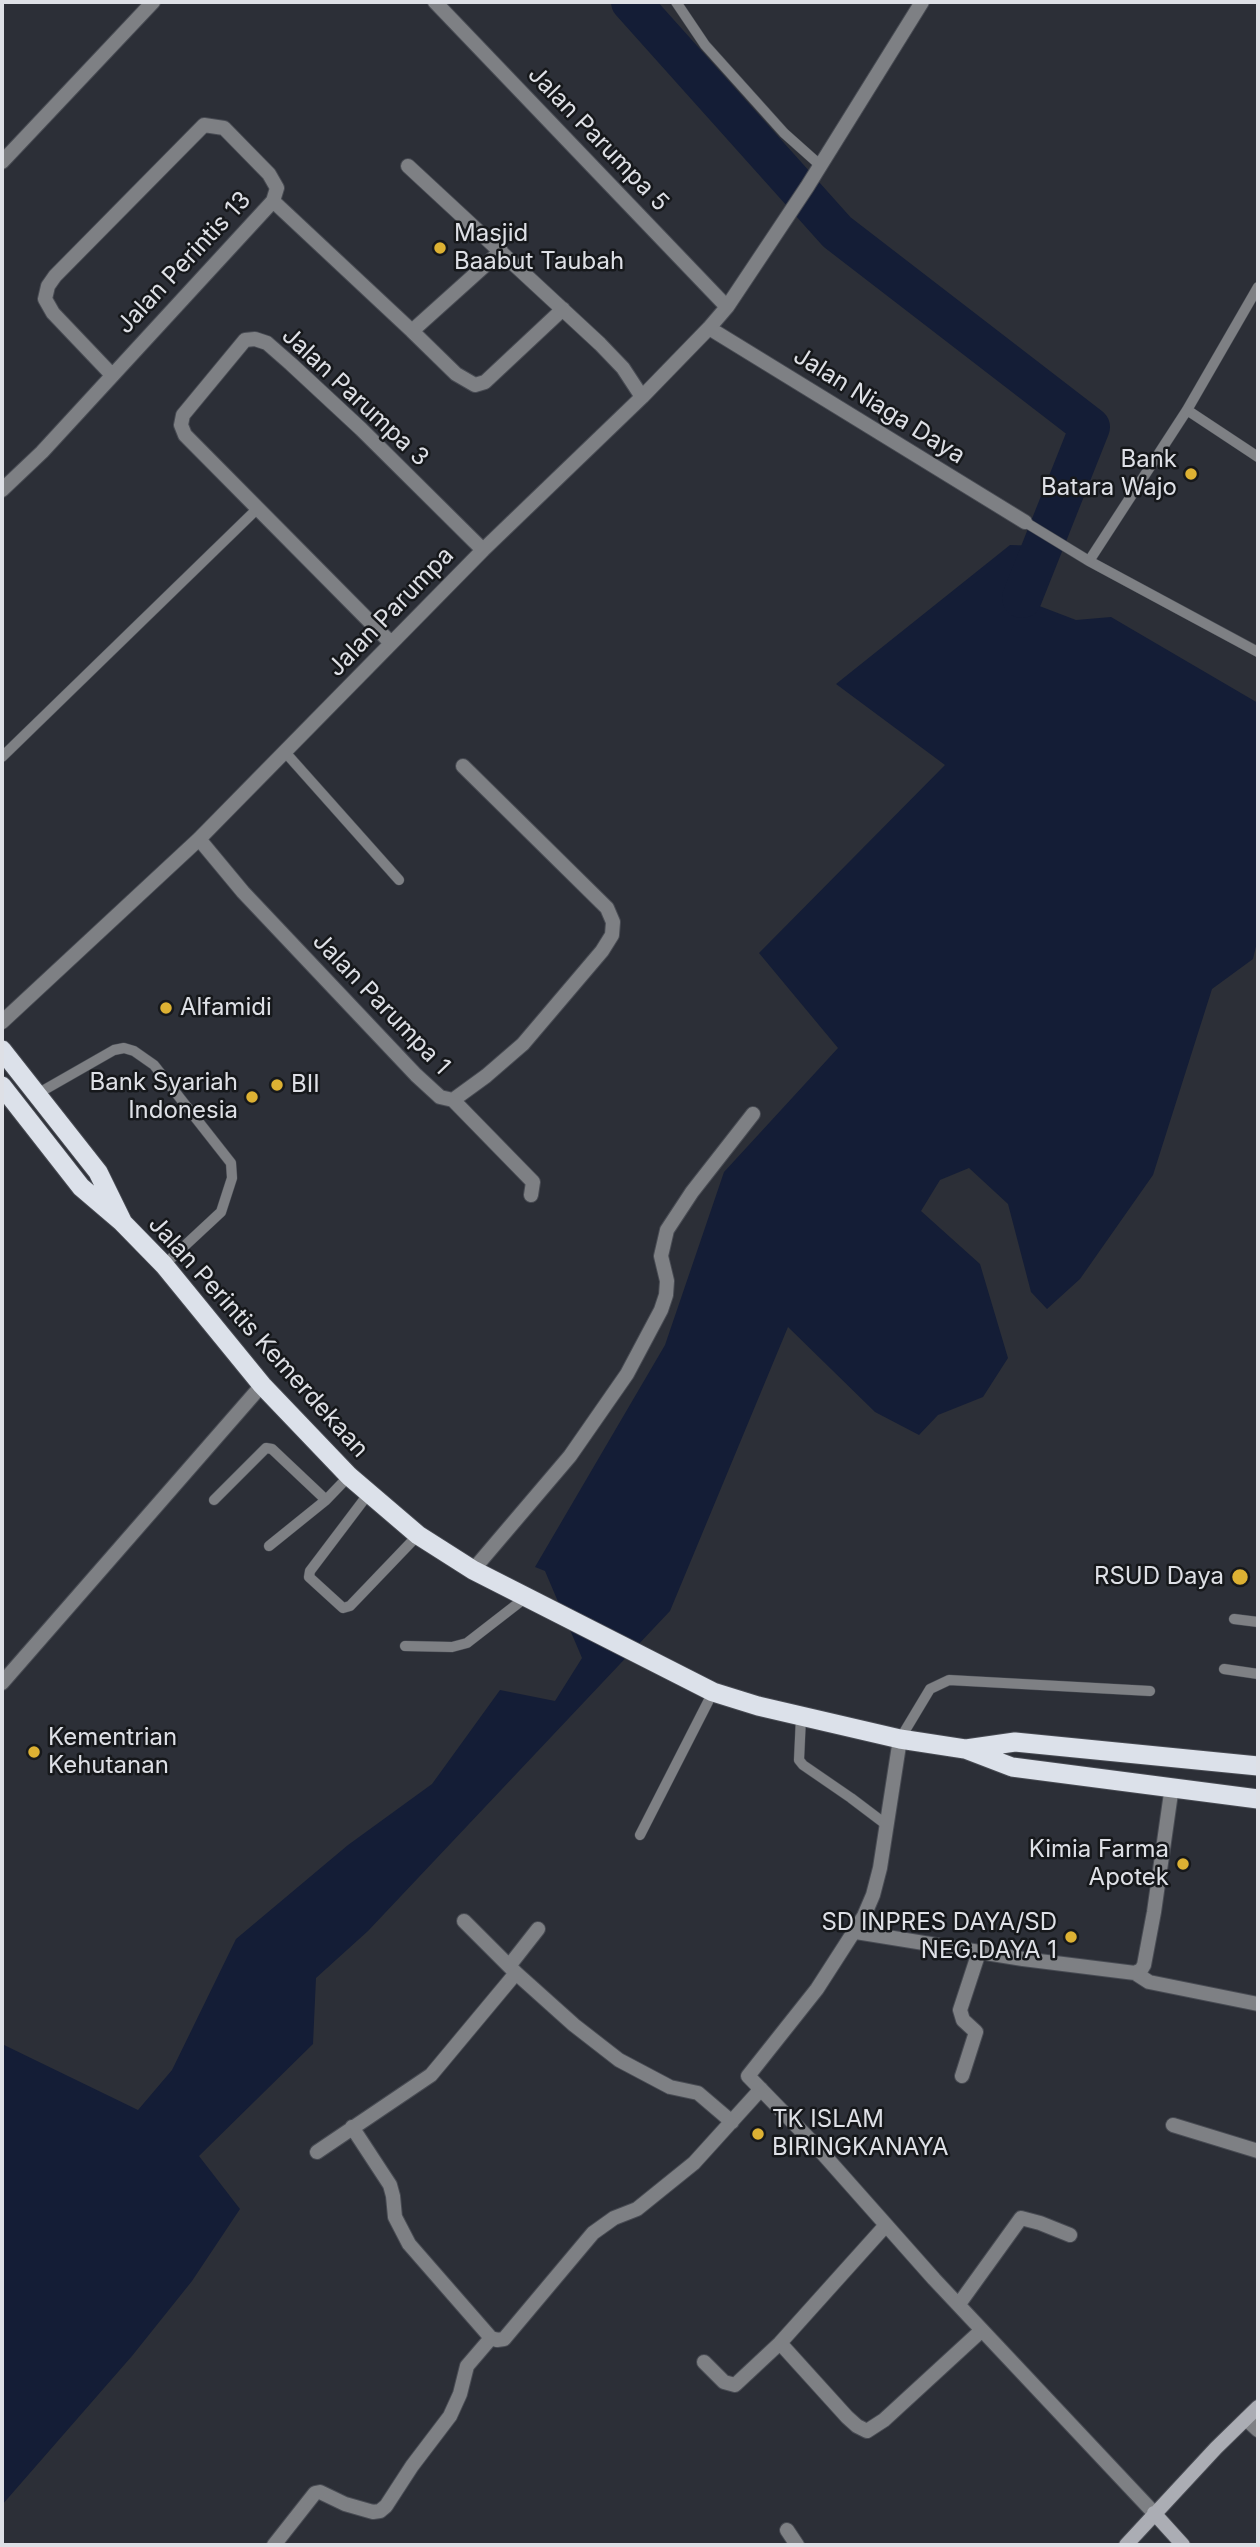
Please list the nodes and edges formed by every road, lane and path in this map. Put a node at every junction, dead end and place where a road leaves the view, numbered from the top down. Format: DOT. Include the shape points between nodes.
graph roads {
  1 [pos="153,2"];
  2 [pos="435,2"];
  3 [pos="676,2"];
  4 [pos="922,2"];
  5 [pos="2,162"];
  6 [pos="408,166"];
  7 [pos="821,166"];
  8 [pos="274,201"];
  9 [pos="501,251"];
  10 [pos="1258,287"];
  11 [pos="727,307"];
  12 [pos="563,309"];
  13 [pos="709,328"];
  14 [pos="412,331"];
  15 [pos="112,375"];
  16 [pos="642,397"];
  17 [pos="1187,410"];
  18 [pos="1258,457"];
  19 [pos="2,490"];
  20 [pos="257,509"];
  21 [pos="1025,522"];
  22 [pos="483,551"];
  23 [pos="1090,561"];
  24 [pos="391,643"];
  25 [pos="1258,652"];
  26 [pos="285,752"];
  27 [pos="2,757"];
  28 [pos="463,766"];
  29 [pos="199,839"];
  30 [pos="399,880"];
  31 [pos="2,1022"];
  32 [pos="2,1050"];
  33 [pos="2,1086"];
  34 [pos="37,1094"];
  35 [pos="453,1100"];
  36 [pos="753,1114"];
  37 [pos="531,1195"];
  38 [pos="122,1222"];
  39 [pos="164,1265"];
  40 [pos="262,1385"];
  41 [pos="349,1476"];
  42 [pos="369,1493"];
  43 [pos="214,1500"];
  44 [pos="326,1500"];
  45 [pos="418,1535"];
  46 [pos="269,1546"];
  47 [pos="473,1570"];
  48 [pos="528,1600"];
  49 [pos="1234,1619"];
  50 [pos="1258,1622"];
  51 [pos="405,1646"];
  52 [pos="1224,1669"];
  53 [pos="1258,1674"];
  54 [pos="2,1683"];
  55 [pos="713,1692"];
  56 [pos="1150,1692"];
  57 [pos="800,1717"];
  58 [pos="900,1739"];
  59 [pos="965,1749"];
  60 [pos="1258,1766"];
  61 [pos="1172,1786"];
  62 [pos="1258,1799"];
  63 [pos="888,1826"];
  64 [pos="640,1835"];
  65 [pos="464,1920"];
  66 [pos="538,1929"];
  67 [pos="856,1932"];
  68 [pos="979,1952"];
  69 [pos="512,1969"];
  70 [pos="1135,1973"];
  71 [pos="1258,2004"];
  72 [pos="962,2076"];
  73 [pos="761,2089"];
  74 [pos="732,2122"];
  75 [pos="1172,2125"];
  76 [pos="352,2127"];
  77 [pos="1258,2151"];
  78 [pos="317,2152"];
  79 [pos="886,2225"];
  80 [pos="1070,2235"];
  81 [pos="959,2304"];
  82 [pos="982,2330"];
  83 [pos="491,2338"];
  84 [pos="780,2343"];
  85 [pos="704,2362"];
  86 [pos="1258,2407"];
  87 [pos="1246,2419"];
  88 [pos="1258,2430"];
  89 [pos="1154,2513"];
  90 [pos="787,2530"];
  91 [pos="274,2545"];
  92 [pos="797,2545"];
  93 [pos="1126,2545"];
  94 [pos="1183,2545"];
  1 -- 5 [label="street"];
  2 -- 11 [label="street, Jalan Parumpa 5"];
  3 -- 7 [label="lane" via="705,46 784,133"];
  4 -- 7 [label="street, Jalan Parumpa"];
  6 -- 9 [label="street"];
  7 -- 11 [label="street, Jalan Parumpa"];
  8 -- 14 [label="street, Jalan Perintis 13"];
  8 -- 15 [label="street, Jalan Perintis 13"];
  8 -- 15 [label="street" via="277,188 269,174 224,128 204,125 55,276 45,299 53,313"];
  9 -- 12 [label="street"];
  9 -- 14 [label="street"];
  10 -- 17 [label="lane"];
  11 -- 13 [label="street, Jalan Parumpa"];
  12 -- 14 [label="street, Jalan Perintis 13" via="485,382 475,385 456,374"];
  12 -- 16 [label="street" via="623,368"];
  13 -- 16 [label="street, Jalan Parumpa"];
  13 -- 21 [label="street, Jalan Niaga Daya"];
  15 -- 19 [label="street, Jalan Perintis 13"];
  16 -- 22 [label="street, Jalan Parumpa"];
  17 -- 18 [label="lane"];
  17 -- 23 [label="lane"];
  20 -- 22 [label="street, Jalan Parumpa 3" via="185,435 181,421 245,340 255,339 267,343 361,429"];
  20 -- 24 [label="street, Jalan Parumpa 3"];
  20 -- 27 [label="lane"];
  21 -- 23 [label="lane"];
  22 -- 24 [label="street, Jalan Parumpa"];
  23 -- 25 [label="lane"];
  24 -- 26 [label="street, Jalan Parumpa"];
  26 -- 29 [label="street, Jalan Parumpa"];
  26 -- 30 [label="lane"];
  28 -- 35 [label="street, Jalan Parumpa 1" via="607,908 613,922 612,935 602,951 523,1044"];
  29 -- 31 [label="street, Jalan Parumpa"];
  29 -- 35 [label="street, Jalan Parumpa 1" via="416,1075 440,1097"];
  32 -- 34 [label="highway, Jalan Perintis Kemerdekaan"];
  33 -- 38 [label="highway, Jalan Perintis Kemerdekaan" via="81,1187"];
  34 -- 38 [label="highway, Jalan Perintis Kemerdekaan" via="98,1172"];
  34 -- 39 [label="lane" via="114,1050 135,1051 154,1065 231,1163 232,1178 221,1212"];
  35 -- 37 [label="street" via="533,1182"];
  36 -- 47 [label="street" via="667,1230 661,1256 666,1296 627,1374 570,1456"];
  38 -- 39 [label="highway, Jalan Perintis Kemerdekaan"];
  39 -- 40 [label="highway, Jalan Perintis Kemerdekaan"];
  40 -- 41 [label="highway, Jalan Perintis Kemerdekaan"];
  40 -- 54 [label="street"];
  41 -- 42 [label="highway, Jalan Perintis Kemerdekaan"];
  41 -- 44 [label="lane"];
  42 -- 45 [label="highway, Jalan Perintis Kemerdekaan"];
  42 -- 45 [label="lane" via="310,1571 309,1577 343,1608"];
  43 -- 44 [label="lane" via="265,1448 272,1449"];
  44 -- 46 [label="lane"];
  45 -- 47 [label="highway, Jalan Perintis Kemerdekaan"];
  47 -- 48 [label="highway, Jalan Perintis Kemerdekaan"];
  48 -- 51 [label="lane" via="467,1643"];
  48 -- 55 [label="highway, Jalan Perintis Kemerdekaan"];
  49 -- 50 [label="lane"];
  52 -- 53 [label="lane"];
  55 -- 57 [label="highway, Jalan Perintis Kemerdekaan"];
  55 -- 64 [label="lane"];
  56 -- 58 [label="lane" via="949,1680 930,1689"];
  57 -- 58 [label="highway, Jalan Perintis Kemerdekaan"];
  57 -- 63 [label="lane" via="799,1760 803,1765"];
  58 -- 59 [label="highway, Jalan Perintis Kemerdekaan"];
  58 -- 63 [label="street"];
  59 -- 60 [label="highway, Jalan Perintis Kemerdekaan" via="1015,1742"];
  59 -- 61 [label="highway, Jalan Perintis Kemerdekaan" via="1012,1766"];
  61 -- 62 [label="highway, Jalan Perintis Kemerdekaan"];
  61 -- 70 [label="street" via="1147,1954"];
  63 -- 67 [label="street" via="873,1895"];
  65 -- 69 [label="street"];
  66 -- 69 [label="street"];
  67 -- 68 [label="street"];
  67 -- 73 [label="street" via="748,2076"];
  68 -- 70 [label="street"];
  68 -- 72 [label="street" via="960,2010 976,2032"];
  69 -- 74 [label="street" via="620,2060 670,2087 694,2091"];
  69 -- 76 [label="street" via="430,2075"];
  70 -- 71 [label="street" via="1149,1982"];
  73 -- 74 [label="street"];
  73 -- 79 [label="street"];
  74 -- 83 [label="street" via="694,2163 637,2209 601,2225 504,2339"];
  75 -- 77 [label="street"];
  76 -- 78 [label="street"];
  76 -- 83 [label="street" via="390,2185 395,2217 409,2244"];
  79 -- 81 [label="street"];
  79 -- 84 [label="street"];
  80 -- 81 [label="street" via="1021,2218"];
  81 -- 82 [label="street"];
  82 -- 84 [label="street" via="867,2431 847,2417"];
  82 -- 89 [label="street"];
  83 -- 91 [label="street" via="467,2365 450,2416 386,2507 373,2512 316,2493"];
  84 -- 85 [label="street" via="735,2385 724,2382"];
  86 -- 87 [label="main road"];
  87 -- 88 [label="street"];
  87 -- 89 [label="main road"];
  89 -- 93 [label="main road"];
  89 -- 94 [label="main road"];
  90 -- 92 [label="street"];
}
